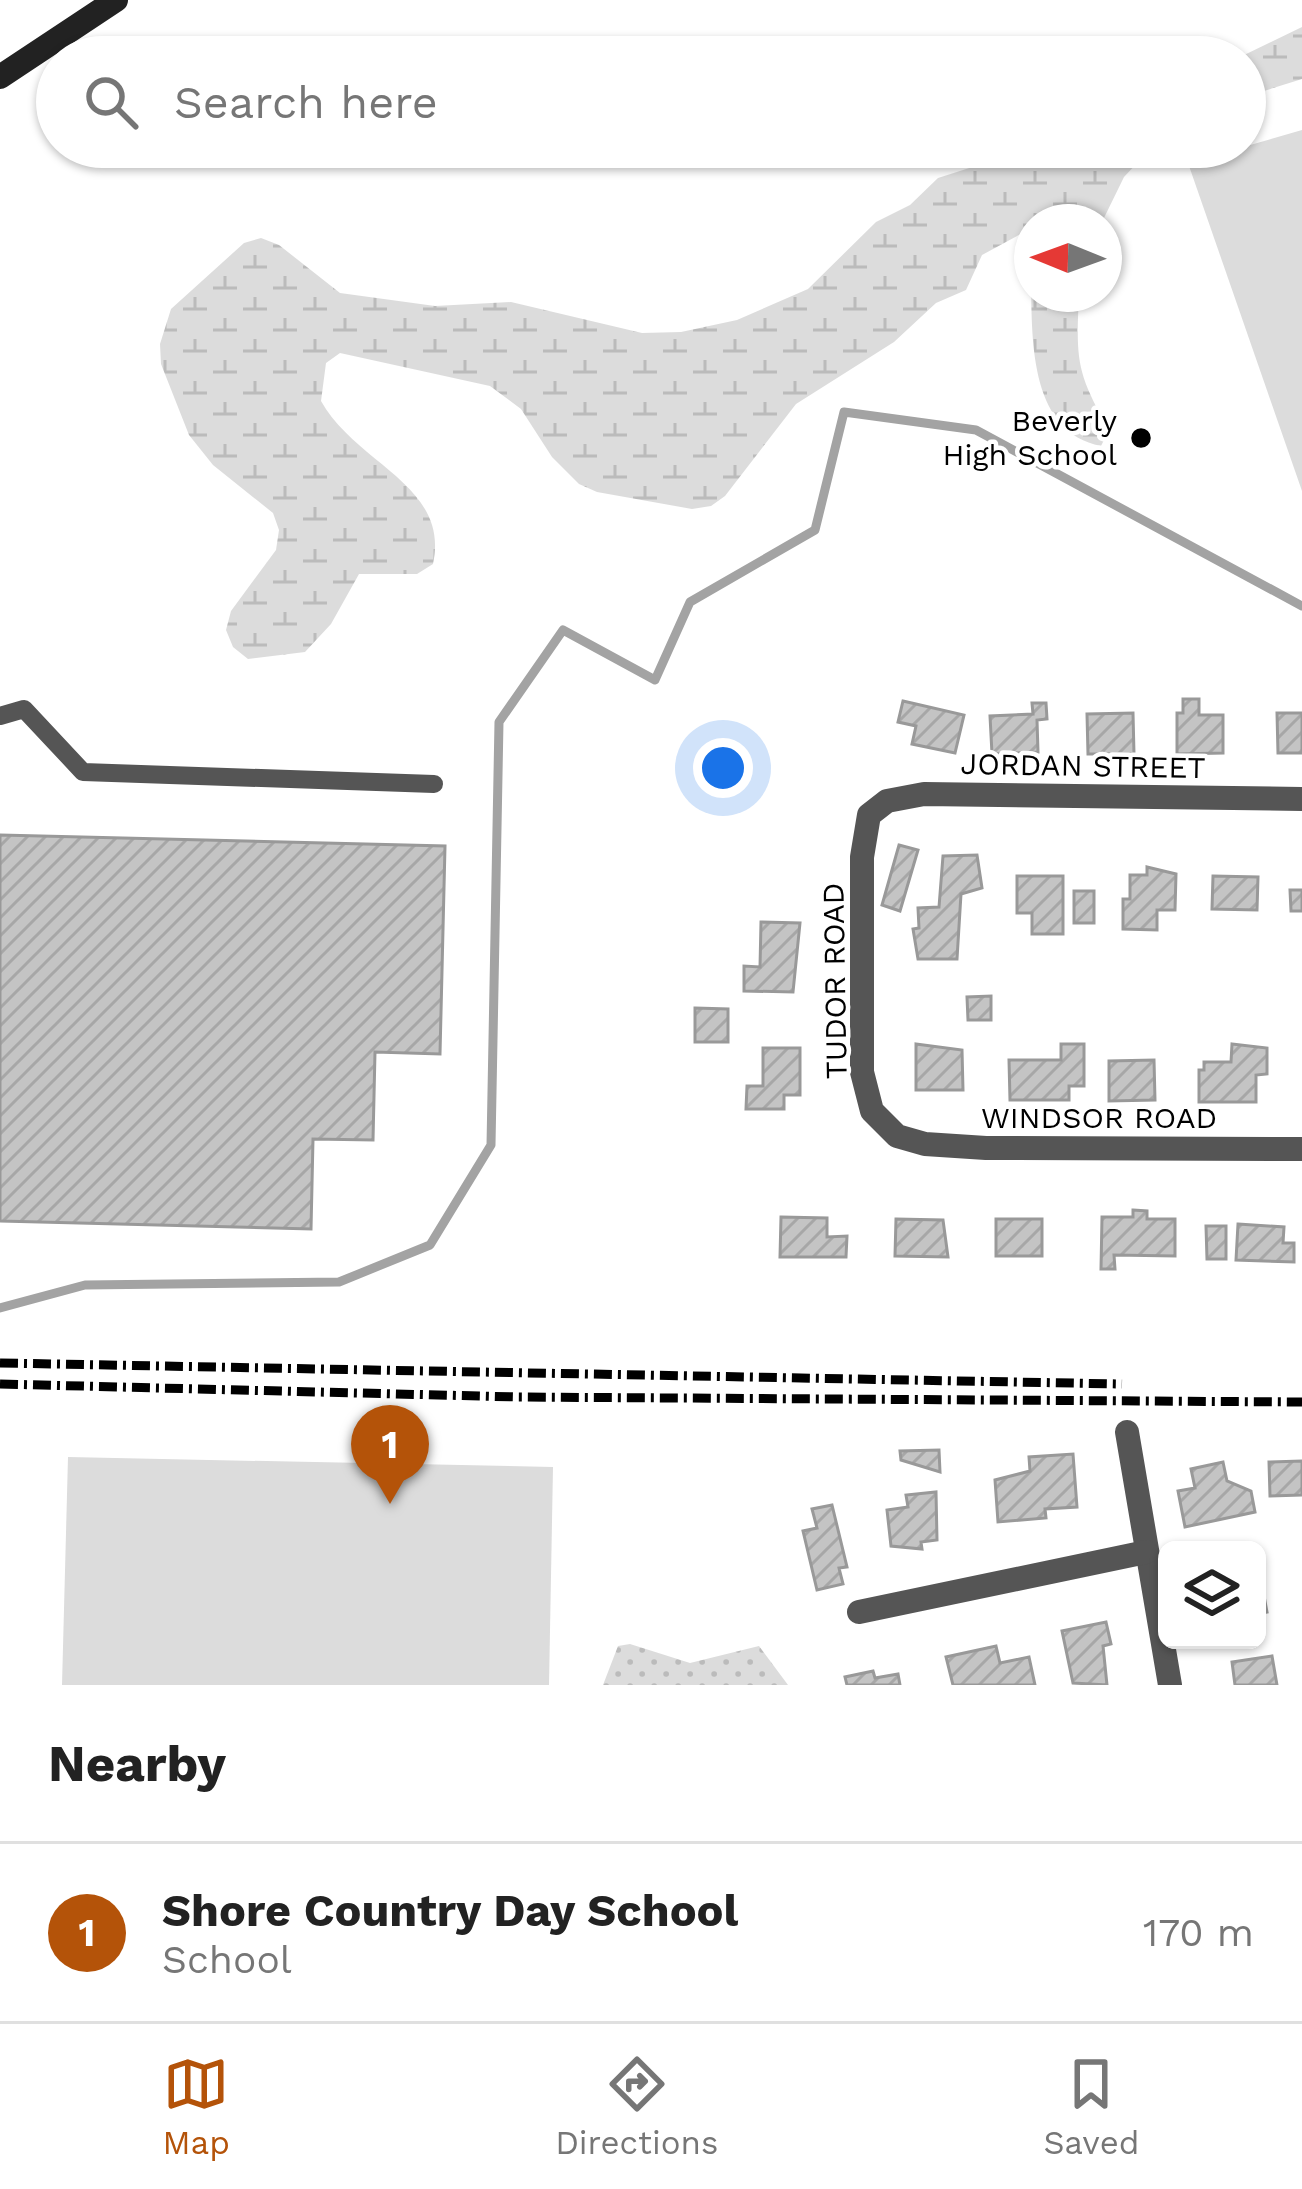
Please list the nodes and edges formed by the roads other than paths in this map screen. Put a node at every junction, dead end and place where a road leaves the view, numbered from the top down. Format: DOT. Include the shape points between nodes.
graph roads {
  1 [pos="116,0"];
  2 [pos="62,36"];
  3 [pos="36,53"];
  4 [pos="0,77"];
  5 [pos="0,716"];
  6 [pos="434,784"];
  7 [pos="1302,799"];
  8 [pos="869,814"];
  9 [pos="897,1136"];
  10 [pos="1302,1149"];
  11 [pos="1127,1432"];
  12 [pos="1146,1552"];
  13 [pos="859,1612"];
  14 [pos="1170,1685"];
  1 -- 2 [label="main road"];
  3 -- 4 [label="main road"];
  5 -- 6 [label="lane" via="24,709 83,772"];
  7 -- 8 [label="street, JORDAN STREET" via="924,794 887,801"];
  8 -- 9 [label="street, TUDOR ROAD" via="862,1072 872,1111"];
  9 -- 10 [label="street, WINDSOR ROAD" via="986,1148"];
  11 -- 12 [label="street"];
  12 -- 13 [label="street"];
  12 -- 14 [label="street"];
}
